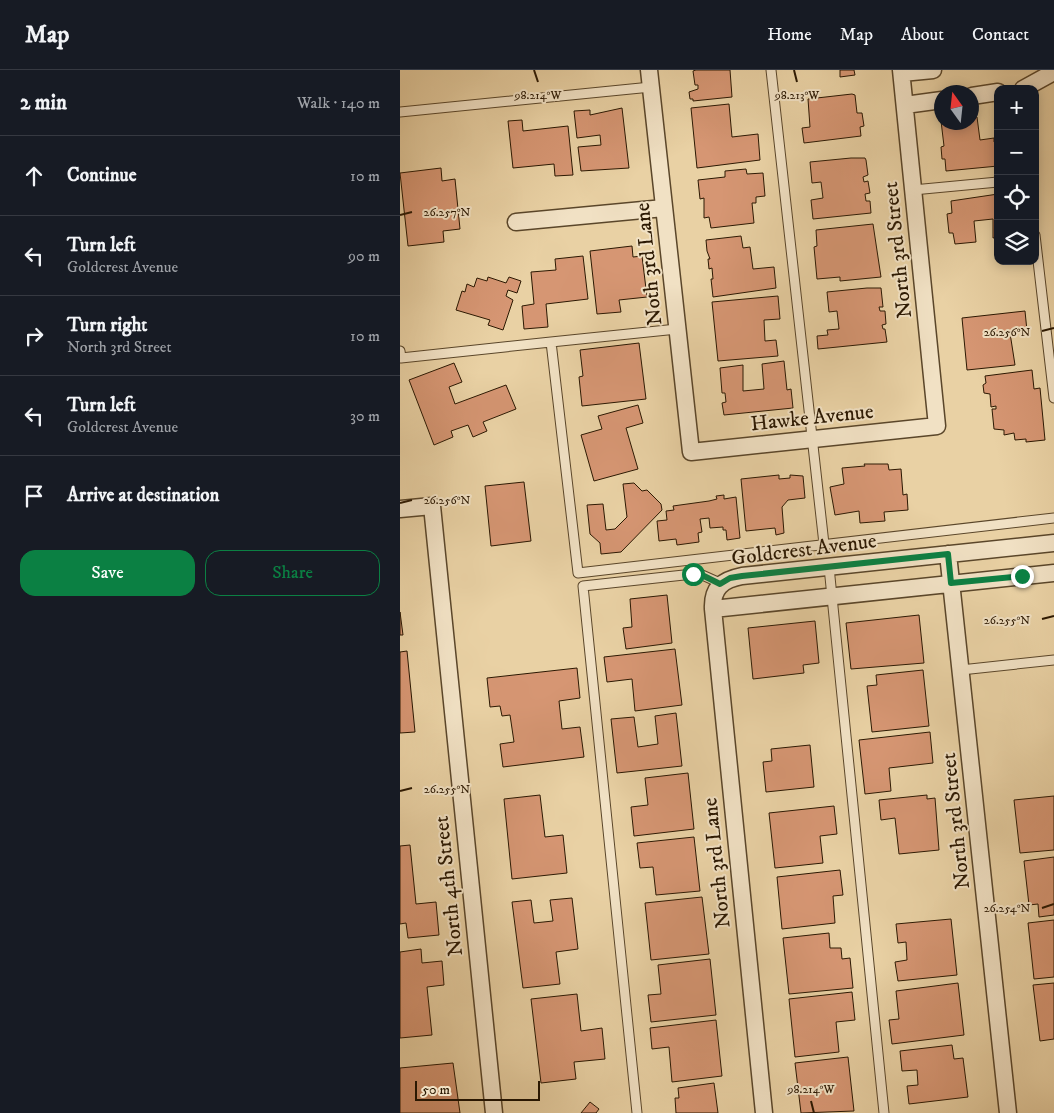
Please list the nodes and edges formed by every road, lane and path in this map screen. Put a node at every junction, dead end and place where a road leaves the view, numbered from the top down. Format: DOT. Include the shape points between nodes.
graph roads {
  1 [pos="649,70"];
  2 [pos="771,70"];
  3 [pos="933,70"];
  4 [pos="902,72"];
  5 [pos="1054,72"];
  6 [pos="1030,85"];
  7 [pos="651,87"];
  8 [pos="994,93"];
  9 [pos="979,95"];
  10 [pos="934,101"];
  11 [pos="905,105"];
  12 [pos="400,112"];
  13 [pos="994,182"];
  14 [pos="912,190"];
  15 [pos="664,208"];
  16 [pos="516,222"];
  17 [pos="1038,265"];
  18 [pos="677,329"];
  19 [pos="551,342"];
  20 [pos="400,351"];
  21 [pos="1054,398"];
  22 [pos="937,426"];
  23 [pos="811,440"];
  24 [pos="691,452"];
  25 [pos="400,509"];
  26 [pos="1054,518"];
  27 [pos="1054,543"];
  28 [pos="824,544"];
  29 [pos="948,554"];
  30 [pos="829,567"];
  31 [pos="1054,573"];
  32 [pos="951,583"];
  33 [pos="720,584"];
  34 [pos="832,596"];
  35 [pos="713,609"];
  36 [pos="1054,660"];
  37 [pos="961,670"];
  38 [pos="494,1113"];
  39 [pos="637,1113"];
  40 [pos="764,1113"];
  41 [pos="884,1113"];
  42 [pos="1008,1113"];
  1 -- 7 [label="street, Noth 3rd Lane"];
  2 -- 23 [label="lane"];
  3 -- 4 [label="street"];
  4 -- 11 [label="street, North 3rd Street"];
  5 -- 6 [label="street"];
  7 -- 12 [label="lane"];
  7 -- 15 [label="street, Noth 3rd Lane"];
  8 -- 9 [label="street"];
  10 -- 11 [label="street"];
  11 -- 14 [label="street, North 3rd Street"];
  13 -- 14 [label="lane"];
  14 -- 22 [label="street, North 3rd Street"];
  15 -- 16 [label="street"];
  15 -- 18 [label="street, Noth 3rd Lane"];
  17 -- 21 [label="lane"];
  18 -- 19 [label="lane"];
  18 -- 24 [label="street, Noth 3rd Lane"];
  19 -- 20 [label="lane" via="401,358"];
  19 -- 28 [label="lane" via="578,573"];
  22 -- 23 [label="street, Hawke Avenue"];
  23 -- 24 [label="street, Hawke Avenue"];
  23 -- 28 [label="lane"];
  25 -- 38 [label="street, North 4th Street" via="432,506"];
  26 -- 28 [label="lane"];
  27 -- 29 [label="street, Goldcrest Avenue"];
  29 -- 30 [label="street, Goldcrest Avenue"];
  29 -- 32 [label="street, North 3rd Street"];
  30 -- 33 [label="street, Goldcrest Avenue" via="742,576"];
  30 -- 34 [label="lane"];
  31 -- 32 [label="street"];
  32 -- 34 [label="street"];
  32 -- 37 [label="street, North 3rd Street"];
  33 -- 35 [label="street, Goldcrest Avenue" via="714,592"];
  33 -- 39 [label="lane" via="693,574 583,586"];
  34 -- 35 [label="street"];
  34 -- 41 [label="lane"];
  35 -- 40 [label="street, North 3rd Lane"];
  36 -- 37 [label="lane"];
  37 -- 42 [label="street, North 3rd Street"];
}
